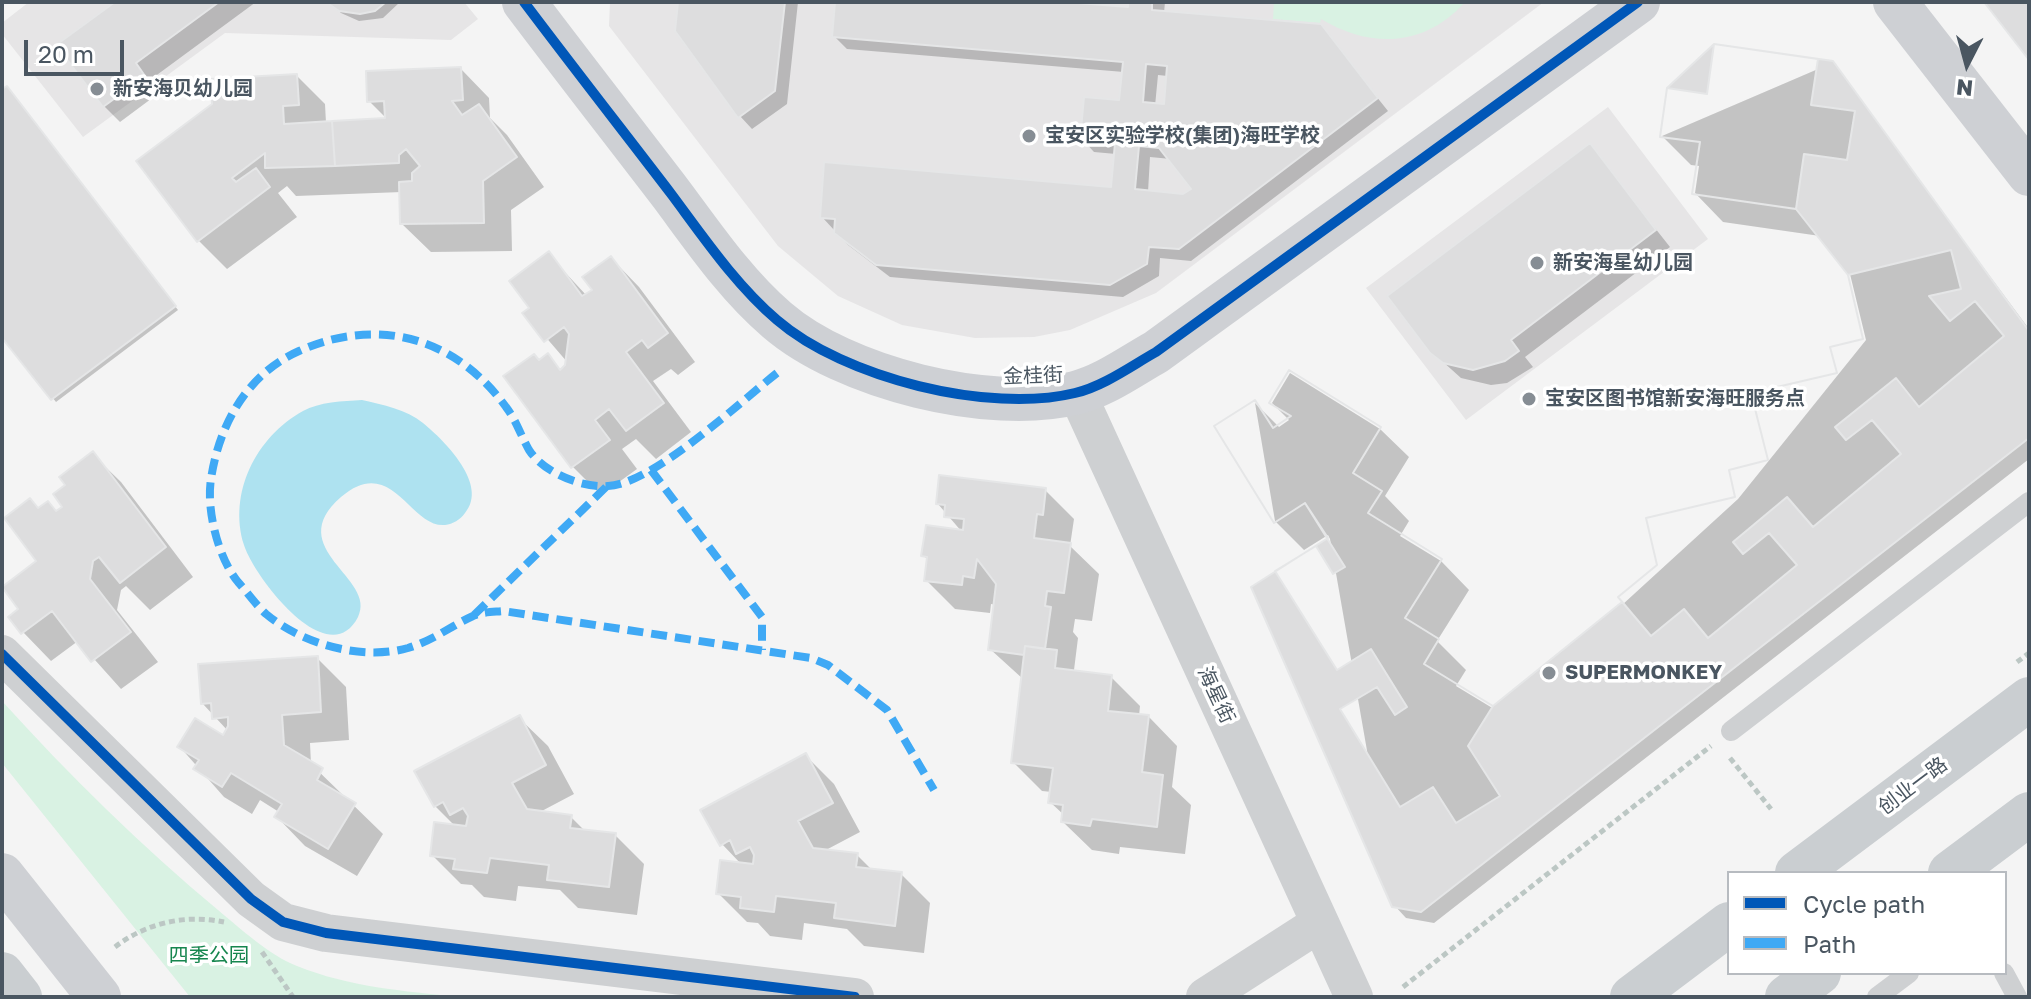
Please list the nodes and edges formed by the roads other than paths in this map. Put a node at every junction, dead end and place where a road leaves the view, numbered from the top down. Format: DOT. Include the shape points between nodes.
graph roads {
  1 [pos="524,2"];
  2 [pos="1638,2"];
  3 [pos="1895,2"];
  4 [pos="2029,174"];
  5 [pos="1077,393"];
  6 [pos="2029,502"];
  7 [pos="2,654"];
  8 [pos="2029,699"];
  9 [pos="1724,736"];
  10 [pos="2029,814"];
  11 [pos="1800,871"];
  12 [pos="1953,871"];
  13 [pos="2,875"];
  14 [pos="1320,923"];
  15 [pos="1727,926"];
  16 [pos="2,974"];
  17 [pos="1816,975"];
  18 [pos="1906,975"];
  19 [pos="2005,975"];
  20 [pos="20,997"];
  21 [pos="99,997"];
  22 [pos="855,997"];
  23 [pos="1205,997"];
  24 [pos="1354,997"];
  25 [pos="1632,997"];
  26 [pos="1787,997"];
  27 [pos="1877,997"];
  28 [pos="2017,997"];
  1 -- 5 [label="street, 金桂街" via="730,271 777,321 832,357 932,389 1034,398"];
  2 -- 5 [label="street, 金桂街" via="1156,352"];
  3 -- 4 [label="street"];
  5 -- 14 [label="street, 海星街"];
  6 -- 9 [label="lane"];
  7 -- 22 [label="street" via="251,899 283,922 326,933"];
  8 -- 11 [label="main road, 创业一路"];
  10 -- 12 [label="main road"];
  13 -- 21 [label="street"];
  14 -- 23 [label="street"];
  14 -- 24 [label="street, 海星街"];
  15 -- 25 [label="main road"];
  16 -- 20 [label="main road"];
  17 -- 26 [label="main road"];
  18 -- 27 [label="lane"];
  19 -- 28 [label="lane"];
}
